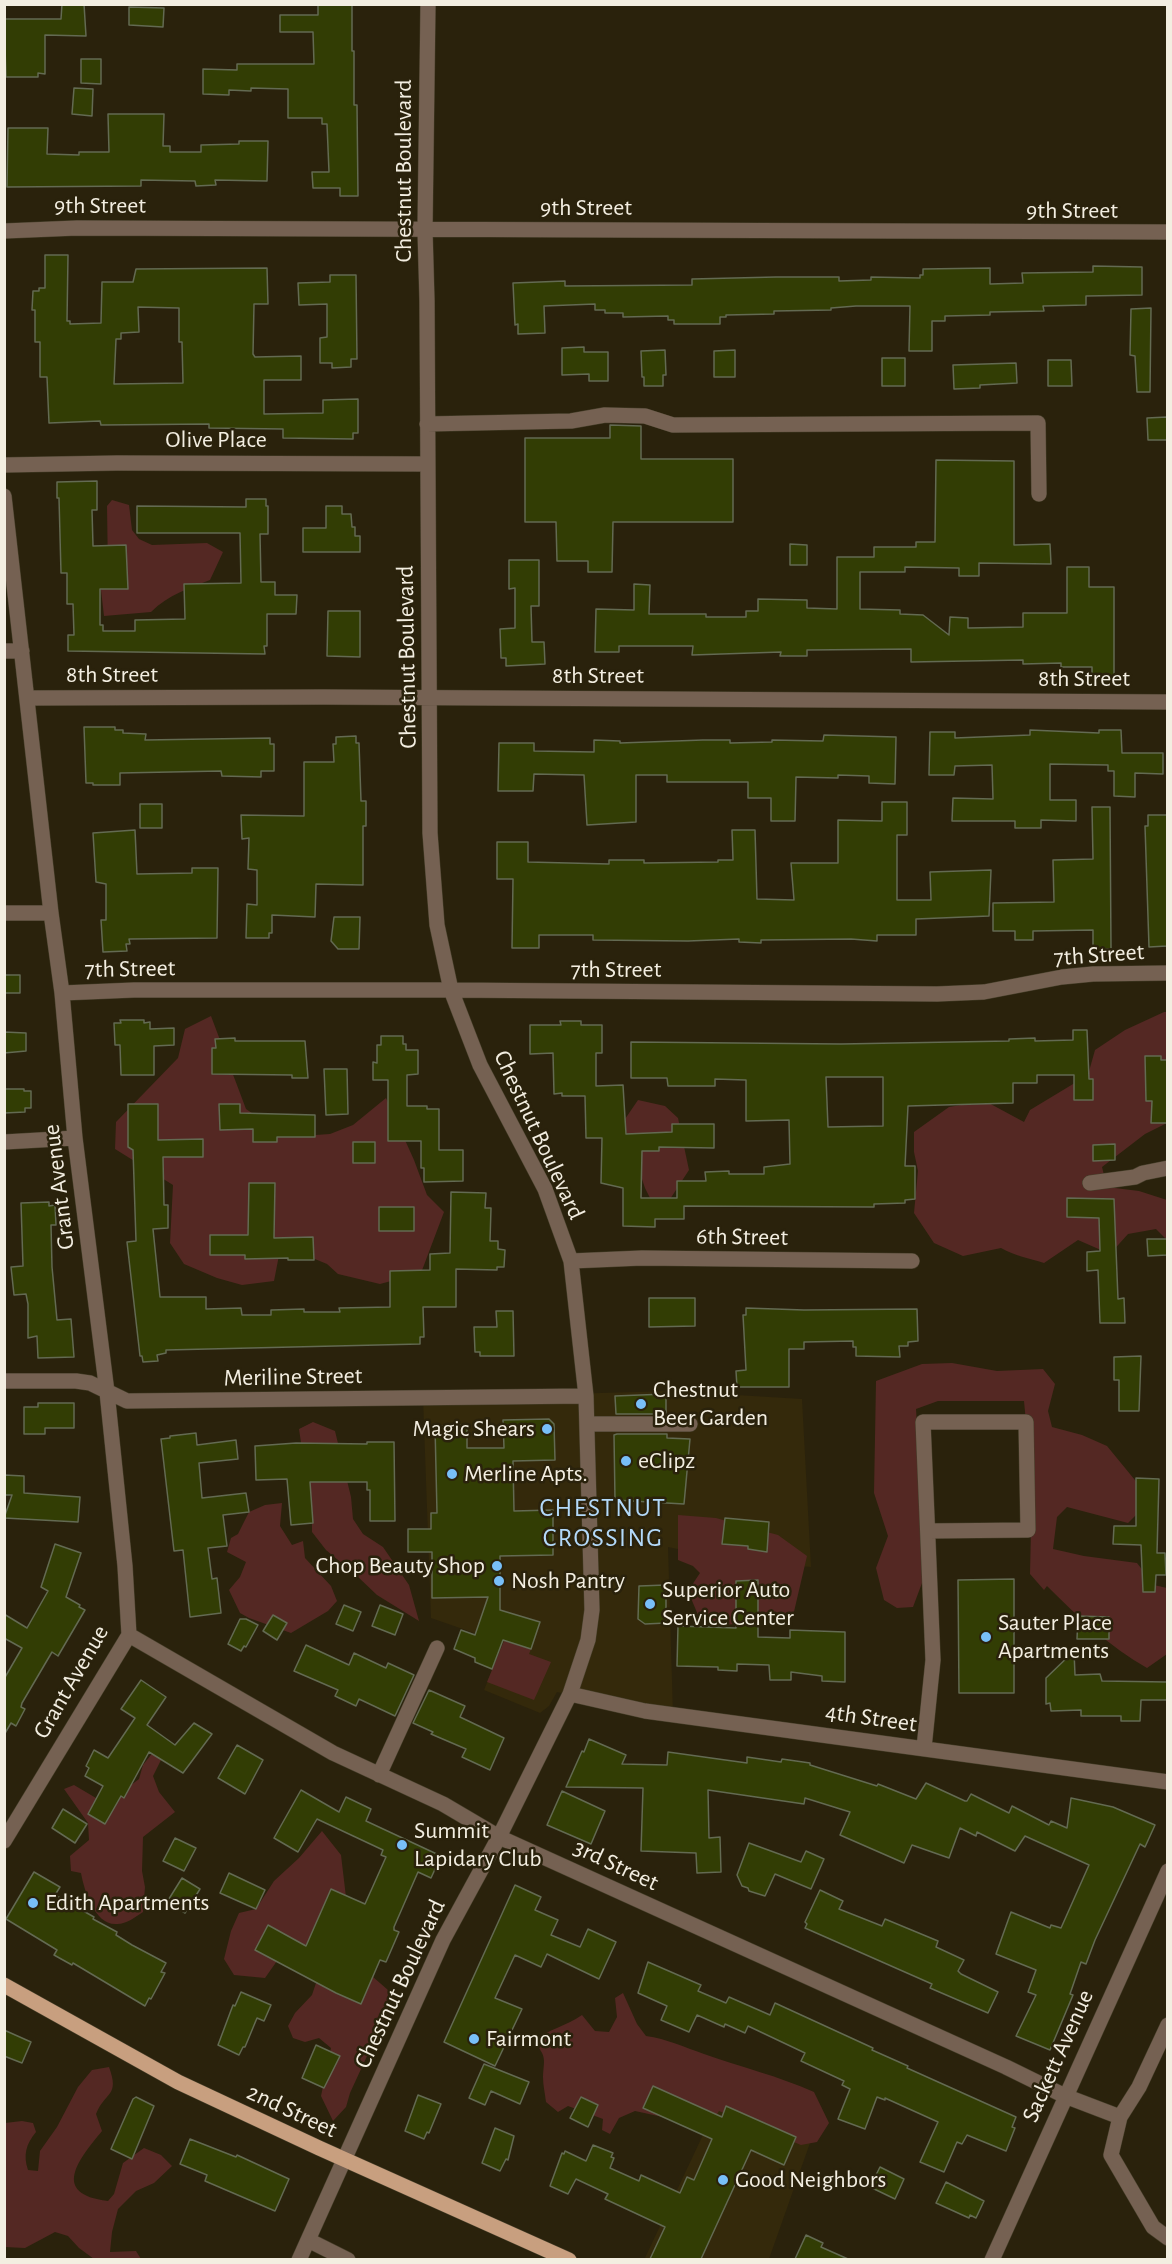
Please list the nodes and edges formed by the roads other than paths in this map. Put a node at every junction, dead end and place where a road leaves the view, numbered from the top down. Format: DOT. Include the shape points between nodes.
graph roads {
  1 [pos="428,4"];
  2 [pos="425,230"];
  3 [pos="4,231"];
  4 [pos="1167,232"];
  5 [pos="427,424"];
  6 [pos="427,464"];
  7 [pos="4,465"];
  8 [pos="1039,494"];
  9 [pos="4,496"];
  10 [pos="4,651"];
  11 [pos="22,651"];
  12 [pos="28,698"];
  13 [pos="430,699"];
  14 [pos="1167,702"];
  15 [pos="4,913"];
  16 [pos="51,913"];
  17 [pos="1167,973"];
  18 [pos="451,990"];
  19 [pos="63,993"];
  20 [pos="75,1138"];
  21 [pos="4,1142"];
  22 [pos="1167,1168"];
  23 [pos="1090,1183"];
  24 [pos="571,1261"];
  25 [pos="912,1261"];
  26 [pos="4,1381"];
  27 [pos="106,1392"];
  28 [pos="586,1396"];
  29 [pos="587,1424"];
  30 [pos="690,1424"];
  31 [pos="928,1531"];
  32 [pos="129,1635"];
  33 [pos="437,1648"];
  34 [pos="570,1694"];
  35 [pos="924,1748"];
  36 [pos="379,1775"];
  37 [pos="1167,1781"];
  38 [pos="499,1837"];
  39 [pos="4,1841"];
  40 [pos="1167,1871"];
  41 [pos="4,1986"];
  42 [pos="1167,2025"];
  43 [pos="1065,2096"];
  44 [pos="1119,2117"];
  45 [pos="345,2160"];
  46 [pos="1167,2238"];
  47 [pos="308,2240"];
  48 [pos="299,2259"];
  49 [pos="348,2259"];
  50 [pos="569,2259"];
  51 [pos="992,2259"];
  1 -- 2 [label="street, Chestnut Boulevard"];
  2 -- 3 [label="street, 9th Street"];
  2 -- 4 [label="street, 9th Street"];
  2 -- 5 [label="street, Chestnut Boulevard"];
  5 -- 6 [label="street, Chestnut Boulevard"];
  5 -- 8 [label="street" via="571,421 605,415 645,416 673,425 1038,423"];
  6 -- 7 [label="street, Olive Place"];
  6 -- 13 [label="street, Chestnut Boulevard"];
  9 -- 11 [label="street, Grant Avenue"];
  10 -- 11 [label="street"];
  11 -- 12 [label="street, Grant Avenue"];
  12 -- 13 [label="street, 8th Street"];
  12 -- 16 [label="street, Grant Avenue"];
  13 -- 14 [label="street, 8th Street"];
  13 -- 18 [label="street, Chestnut Boulevard" via="431,847 437,925"];
  15 -- 16 [label="street"];
  16 -- 19 [label="street, Grant Avenue"];
  17 -- 18 [label="street, 7th Street" via="1093,974 984,992 937,994"];
  18 -- 19 [label="street, 7th Street"];
  18 -- 24 [label="street, Chestnut Boulevard" via="480,1065 545,1189"];
  19 -- 20 [label="street, Grant Avenue"];
  20 -- 21 [label="street"];
  20 -- 27 [label="street, Grant Avenue"];
  22 -- 23 [label="street"];
  24 -- 25 [label="street, 6th Street" via="642,1258"];
  24 -- 28 [label="street, Chestnut Boulevard"];
  26 -- 27 [label="street, Meriline Street" via="76,1381"];
  27 -- 28 [label="street, Meriline Street" via="128,1401"];
  27 -- 32 [label="street, Grant Avenue"];
  28 -- 29 [label="street, Chestnut Boulevard"];
  29 -- 30 [label="street"];
  29 -- 34 [label="street, Chestnut Boulevard" via="592,1610 588,1641"];
  31 -- 31 [label="street" via="924,1422 1026,1422 1028,1530"];
  31 -- 35 [label="street" via="933,1660"];
  32 -- 36 [label="street, 3rd Street" via="333,1753"];
  32 -- 39 [label="street, Grant Avenue"];
  33 -- 36 [label="street"];
  34 -- 35 [label="street, 4th Street" via="645,1710"];
  34 -- 38 [label="street, Chestnut Boulevard"];
  35 -- 37 [label="street, 4th Street"];
  36 -- 38 [label="street, 3rd Street" via="443,1804"];
  38 -- 43 [label="street, 3rd Street"];
  38 -- 45 [label="street, Chestnut Boulevard" via="443,1940"];
  40 -- 43 [label="street, Sackett Avenue"];
  41 -- 45 [label="main road, 2nd Street" via="178,2082"];
  42 -- 44 [label="street" via="1139,2087"];
  43 -- 44 [label="street, 3rd Street"];
  43 -- 51 [label="street, Sackett Avenue"];
  44 -- 46 [label="street" via="1111,2155 1152,2227"];
  45 -- 47 [label="street, Chestnut Boulevard"];
  45 -- 50 [label="main road, 2nd Street"];
  47 -- 48 [label="street, Chestnut Boulevard"];
  47 -- 49 [label="street"];
}
